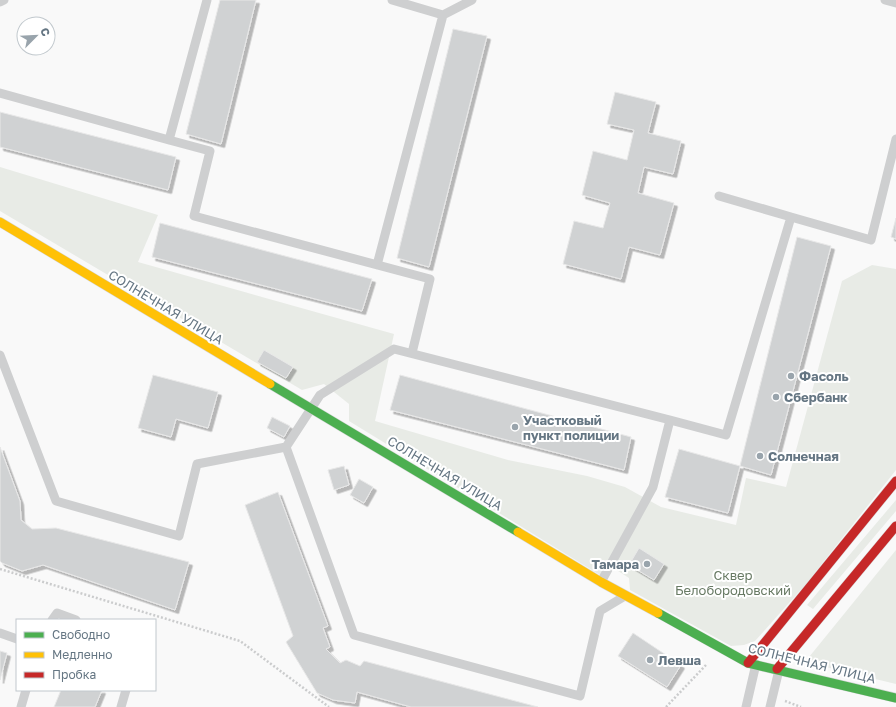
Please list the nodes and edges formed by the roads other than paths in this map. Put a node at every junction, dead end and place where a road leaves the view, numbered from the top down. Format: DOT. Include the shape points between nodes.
graph roads {
  1 [pos="4,0"];
  2 [pos="207,0"];
  3 [pos="392,0"];
  4 [pos="472,0"];
  5 [pos="886,0"];
  6 [pos="0,2"];
  7 [pos="896,3"];
  8 [pos="443,15"];
  9 [pos="0,93"];
  10 [pos="896,139"];
  11 [pos="169,140"];
  12 [pos="719,196"];
  13 [pos="790,217"];
  14 [pos="0,222"];
  15 [pos="377,265"];
  16 [pos="412,353"];
  17 [pos="0,355"];
  18 [pos="311,408"];
  19 [pos="670,420"];
  20 [pos="286,447"];
  21 [pos="896,481"];
  22 [pos="896,526"];
  23 [pos="601,582"];
  24 [pos="626,595"];
  25 [pos="53,619"];
  26 [pos="73,619"];
  27 [pos="0,633"];
  28 [pos="16,639"];
  29 [pos="752,664"];
  30 [pos="778,669"];
  31 [pos="26,691"];
  32 [pos="126,691"];
  33 [pos="896,698"];
  34 [pos="21,707"];
  35 [pos="121,707"];
  36 [pos="746,707"];
  37 [pos="770,707"];
  1 -- 6 [label="lane"];
  2 -- 11 [label="lane"];
  3 -- 8 [label="lane"];
  4 -- 8 [label="lane"];
  5 -- 7 [label="lane"];
  8 -- 15 [label="lane"];
  9 -- 11 [label="lane"];
  10 -- 13 [label="lane" via="871,240"];
  11 -- 15 [label="lane" via="210,151 194,216"];
  12 -- 13 [label="lane"];
  13 -- 19 [label="lane" via="726,435"];
  14 -- 18 [label="street, СОЛНЕЧНАЯ УЛИЦА"];
  15 -- 16 [label="lane" via="430,279"];
  16 -- 18 [label="lane" via="394,349 320,395"];
  16 -- 19 [label="lane"];
  17 -- 20 [label="lane" via="56,500 179,536 198,464"];
  18 -- 20 [label="lane"];
  18 -- 23 [label="street, СОЛНЕЧНАЯ УЛИЦА"];
  19 -- 23 [label="lane" via="653,487"];
  20 -- 24 [label="lane" via="354,635 580,696 600,611"];
  21 -- 29 [label="street" via="776,630"];
  22 -- 30 [label="street"];
  23 -- 24 [label="street, СОЛНЕЧНАЯ УЛИЦА"];
  24 -- 29 [label="street, СОЛНЕЧНАЯ УЛИЦА"];
  25 -- 26 [label="lane" via="56,613"];
  27 -- 28 [label="lane"];
  29 -- 30 [label="street, СОЛНЕЧНАЯ УЛИЦА"];
  29 -- 36 [label="lane"];
  30 -- 33 [label="street, СОЛНЕЧНАЯ УЛИЦА"];
  30 -- 37 [label="lane"];
  31 -- 34 [label="lane"];
  32 -- 35 [label="lane"];
}
